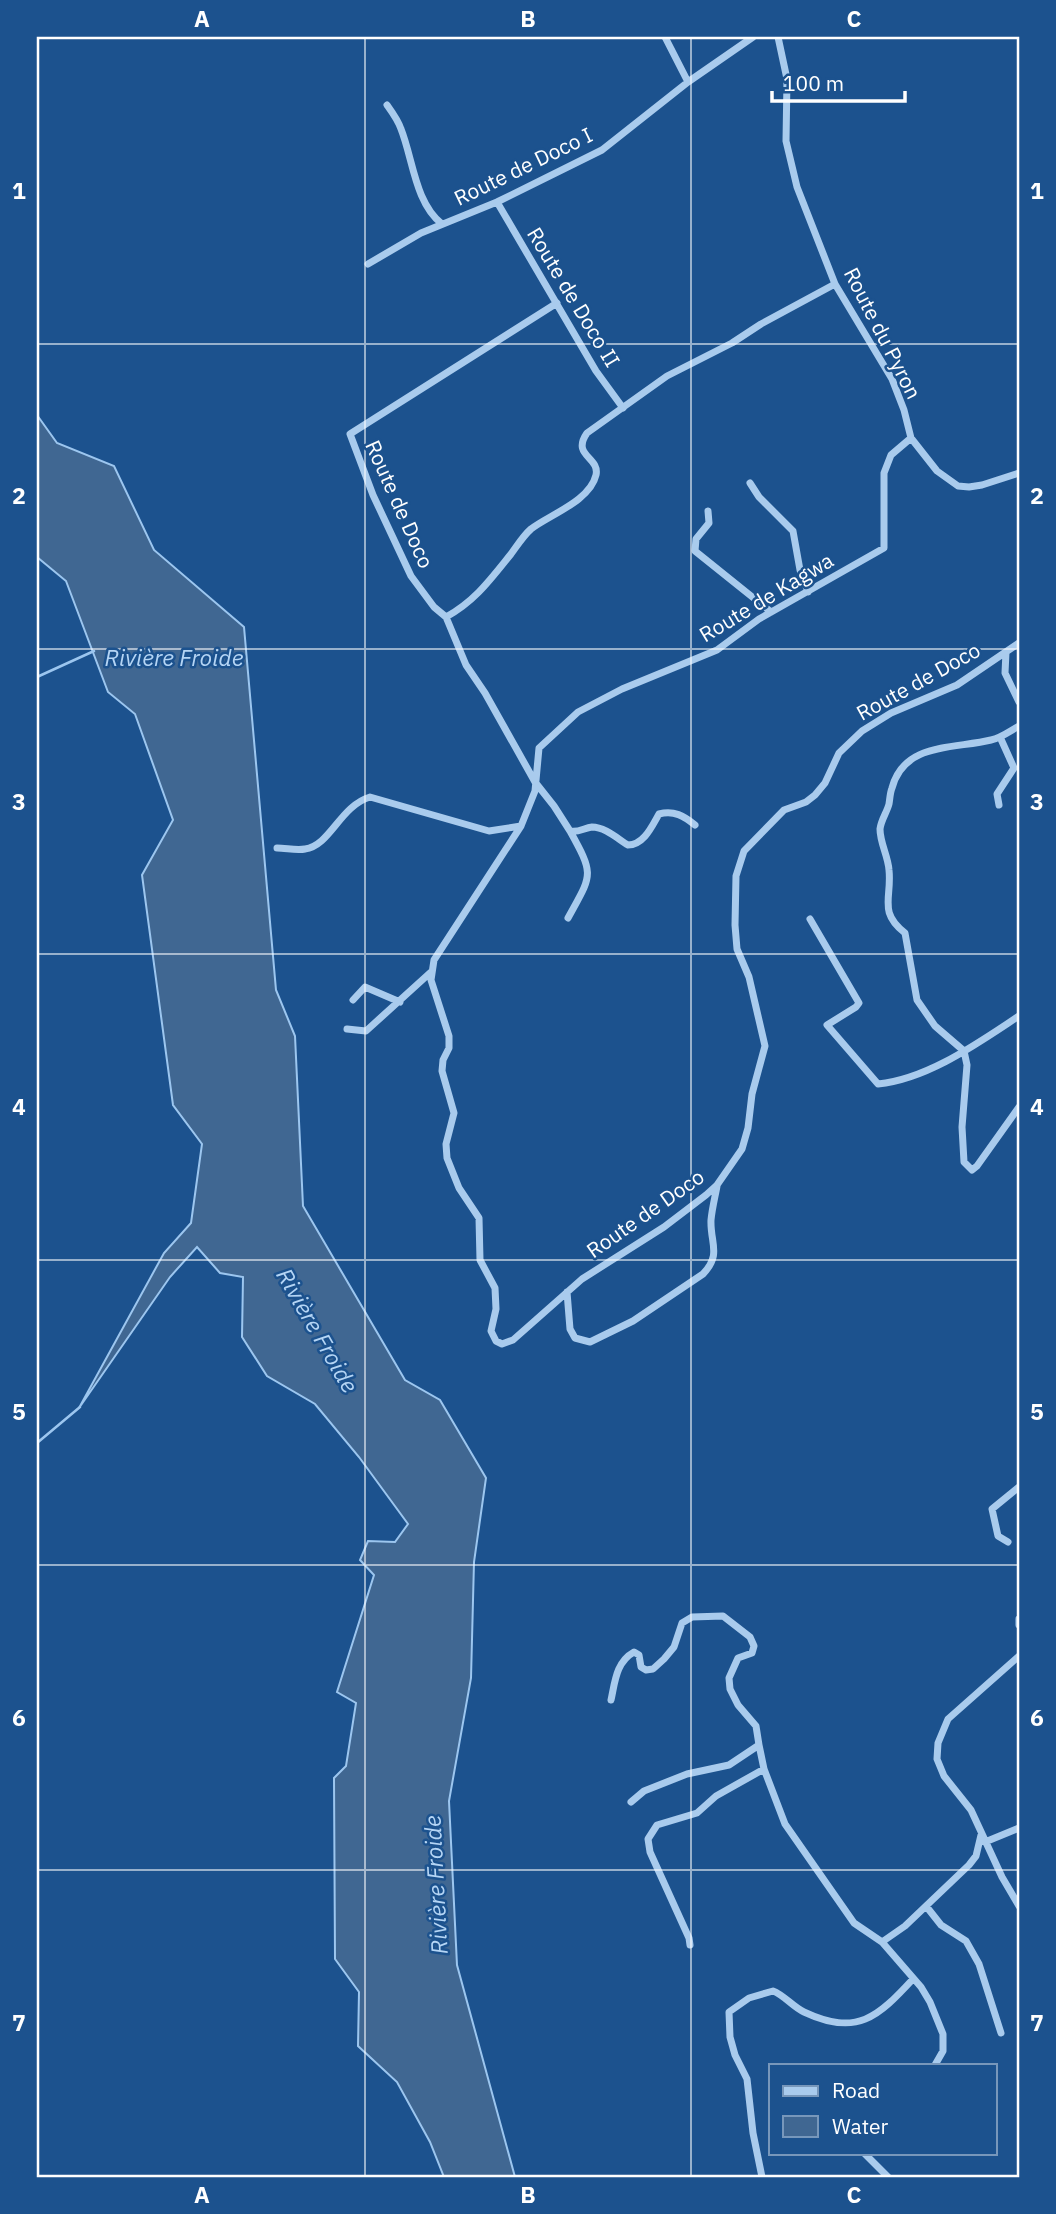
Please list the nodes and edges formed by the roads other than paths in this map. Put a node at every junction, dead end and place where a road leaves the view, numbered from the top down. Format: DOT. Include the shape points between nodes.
graph roads {
  1 [pos="666,37"];
  2 [pos="753,37"];
  3 [pos="778,37"];
  4 [pos="688,82"];
  5 [pos="387,105"];
  6 [pos="497,202"];
  7 [pos="442,224"];
  8 [pos="368,264"];
  9 [pos="835,284"];
  10 [pos="556,303"];
  11 [pos="623,408"];
  12 [pos="911,438"];
  13 [pos="1019,472"];
  14 [pos="750,483"];
  15 [pos="708,511"];
  16 [pos="808,592"];
  17 [pos="771,612"];
  18 [pos="446,617"];
  19 [pos="1019,643"];
  20 [pos="1006,652"];
  21 [pos="1019,702"];
  22 [pos="1019,726"];
  23 [pos="1000,737"];
  24 [pos="535,782"];
  25 [pos="999,805"];
  26 [pos="695,825"];
  27 [pos="521,826"];
  28 [pos="569,831"];
  29 [pos="277,848"];
  30 [pos="568,918"];
  31 [pos="810,919"];
  32 [pos="430,972"];
  33 [pos="353,1000"];
  34 [pos="400,1002"];
  35 [pos="1019,1016"];
  36 [pos="347,1029"];
  37 [pos="964,1051"];
  38 [pos="1019,1107"];
  39 [pos="718,1185"];
  40 [pos="566,1292"];
  41 [pos="1019,1487"];
  42 [pos="1009,1542"];
  43 [pos="1019,1619"];
  44 [pos="1019,1625"];
  45 [pos="1019,1656"];
  46 [pos="611,1700"];
  47 [pos="759,1745"];
  48 [pos="764,1769"];
  49 [pos="631,1802"];
  50 [pos="1019,1828"];
  51 [pos="984,1841"];
  52 [pos="926,1906"];
  53 [pos="1019,1906"];
  54 [pos="882,1942"];
  55 [pos="690,1945"];
  56 [pos="913,1979"];
  57 [pos="1001,2033"];
  58 [pos="936,2064"];
  59 [pos="865,2154"];
  60 [pos="762,2177"];
  61 [pos="888,2177"];
  1 -- 4 [label="street"];
  2 -- 4 [label="street, Route de Doco I"];
  3 -- 9 [label="street, Route du Pyron" via="787,79 786,141 791,163"];
  4 -- 6 [label="street, Route de Doco I" via="602,150"];
  5 -- 7 [label="street" via="401,127 429,209"];
  6 -- 7 [label="street, Route de Doco I"];
  6 -- 10 [label="street, Route de Doco II"];
  7 -- 8 [label="street, Route de Doco I"];
  9 -- 11 [label="street" via="667,376"];
  9 -- 12 [label="street, Route du Pyron" via="892,379"];
  10 -- 11 [label="street, Route de Doco II"];
  10 -- 18 [label="street, Route de Doco" via="349,434 411,576"];
  11 -- 18 [label="street" via="581,441 596,468 590,486 566,509 530,530 467,606"];
  12 -- 13 [label="street, Route du Pyron" via="937,471 958,486 982,485"];
  12 -- 16 [label="street, Route de Kagwa" via="891,455 884,473 884,548"];
  14 -- 16 [label="street" via="793,531"];
  15 -- 17 [label="street" via="709,523 696,540 695,551"];
  16 -- 17 [label="street, Route de Kagwa"];
  17 -- 24 [label="street, Route de Kagwa" via="717,650 578,712 538,748"];
  18 -- 24 [label="street" via="466,665"];
  19 -- 20 [label="street, Route de Doco"];
  20 -- 21 [label="street, Route de Doco" via="1005,673"];
  20 -- 39 [label="street, Route de Doco" via="957,684 862,731 839,753 815,795 784,810 744,851 736,876 737,949 749,977 765,1046 742,1149"];
  22 -- 23 [label="street"];
  23 -- 25 [label="street" via="1014,768 997,794"];
  23 -- 37 [label="street" via="918,754 892,786 880,826 890,873 889,915 905,933 917,1000 935,1026"];
  24 -- 27 [label="street, Route de Kagwa"];
  24 -- 28 [label="street"];
  26 -- 28 [label="street" via="685,816 664,812 634,845 598,828"];
  27 -- 29 [label="street" via="489,831 370,797 349,808 319,844 305,849"];
  27 -- 32 [label="street"];
  28 -- 30 [label="street" via="588,867 587,882"];
  31 -- 37 [label="street" via="859,1003 827,1025 878,1084 898,1082"];
  32 -- 34 [label="street"];
  32 -- 40 [label="street, Route de Doco" via="449,1036 442,1072 454,1113 447,1158 458,1188 479,1218 480,1260 495,1288 492,1337 508,1343"];
  33 -- 34 [label="street" via="365,986"];
  34 -- 36 [label="street" via="366,1031"];
  35 -- 37 [label="street"];
  37 -- 38 [label="street" via="964,1162 972,1170"];
  39 -- 40 [label="street, Route de Doco"];
  39 -- 40 [label="street" via="711,1222 715,1251 712,1265 703,1274 633,1321 590,1342 575,1338 570,1329"];
  41 -- 42 [label="street" via="992,1509 997,1533"];
  43 -- 44 [label="street"];
  45 -- 51 [label="street" via="948,1718 938,1743 937,1759 944,1776 971,1810"];
  46 -- 47 [label="street" via="619,1668 628,1655 634,1652 641,1667 653,1668 674,1647 682,1623 692,1617 723,1616 744,1631 754,1646 752,1653 738,1658 729,1678 738,1706 756,1726"];
  47 -- 48 [label="street"];
  47 -- 49 [label="street" via="729,1765 659,1784"];
  48 -- 54 [label="street" via="785,1824 854,1923"];
  48 -- 55 [label="street" via="696,1813 657,1825 648,1839"];
  50 -- 51 [label="street"];
  51 -- 52 [label="street" via="970,1866"];
  51 -- 53 [label="street"];
  52 -- 54 [label="street"];
  52 -- 57 [label="street" via="940,1925 965,1941 979,1964"];
  54 -- 56 [label="street"];
  56 -- 58 [label="street" via="930,2002 943,2034 943,2051"];
  56 -- 60 [label="street" via="880,2013 853,2024 805,2013 773,1991 749,1998 729,2012 730,2037 747,2079"];
  59 -- 61 [label="street"];
}
